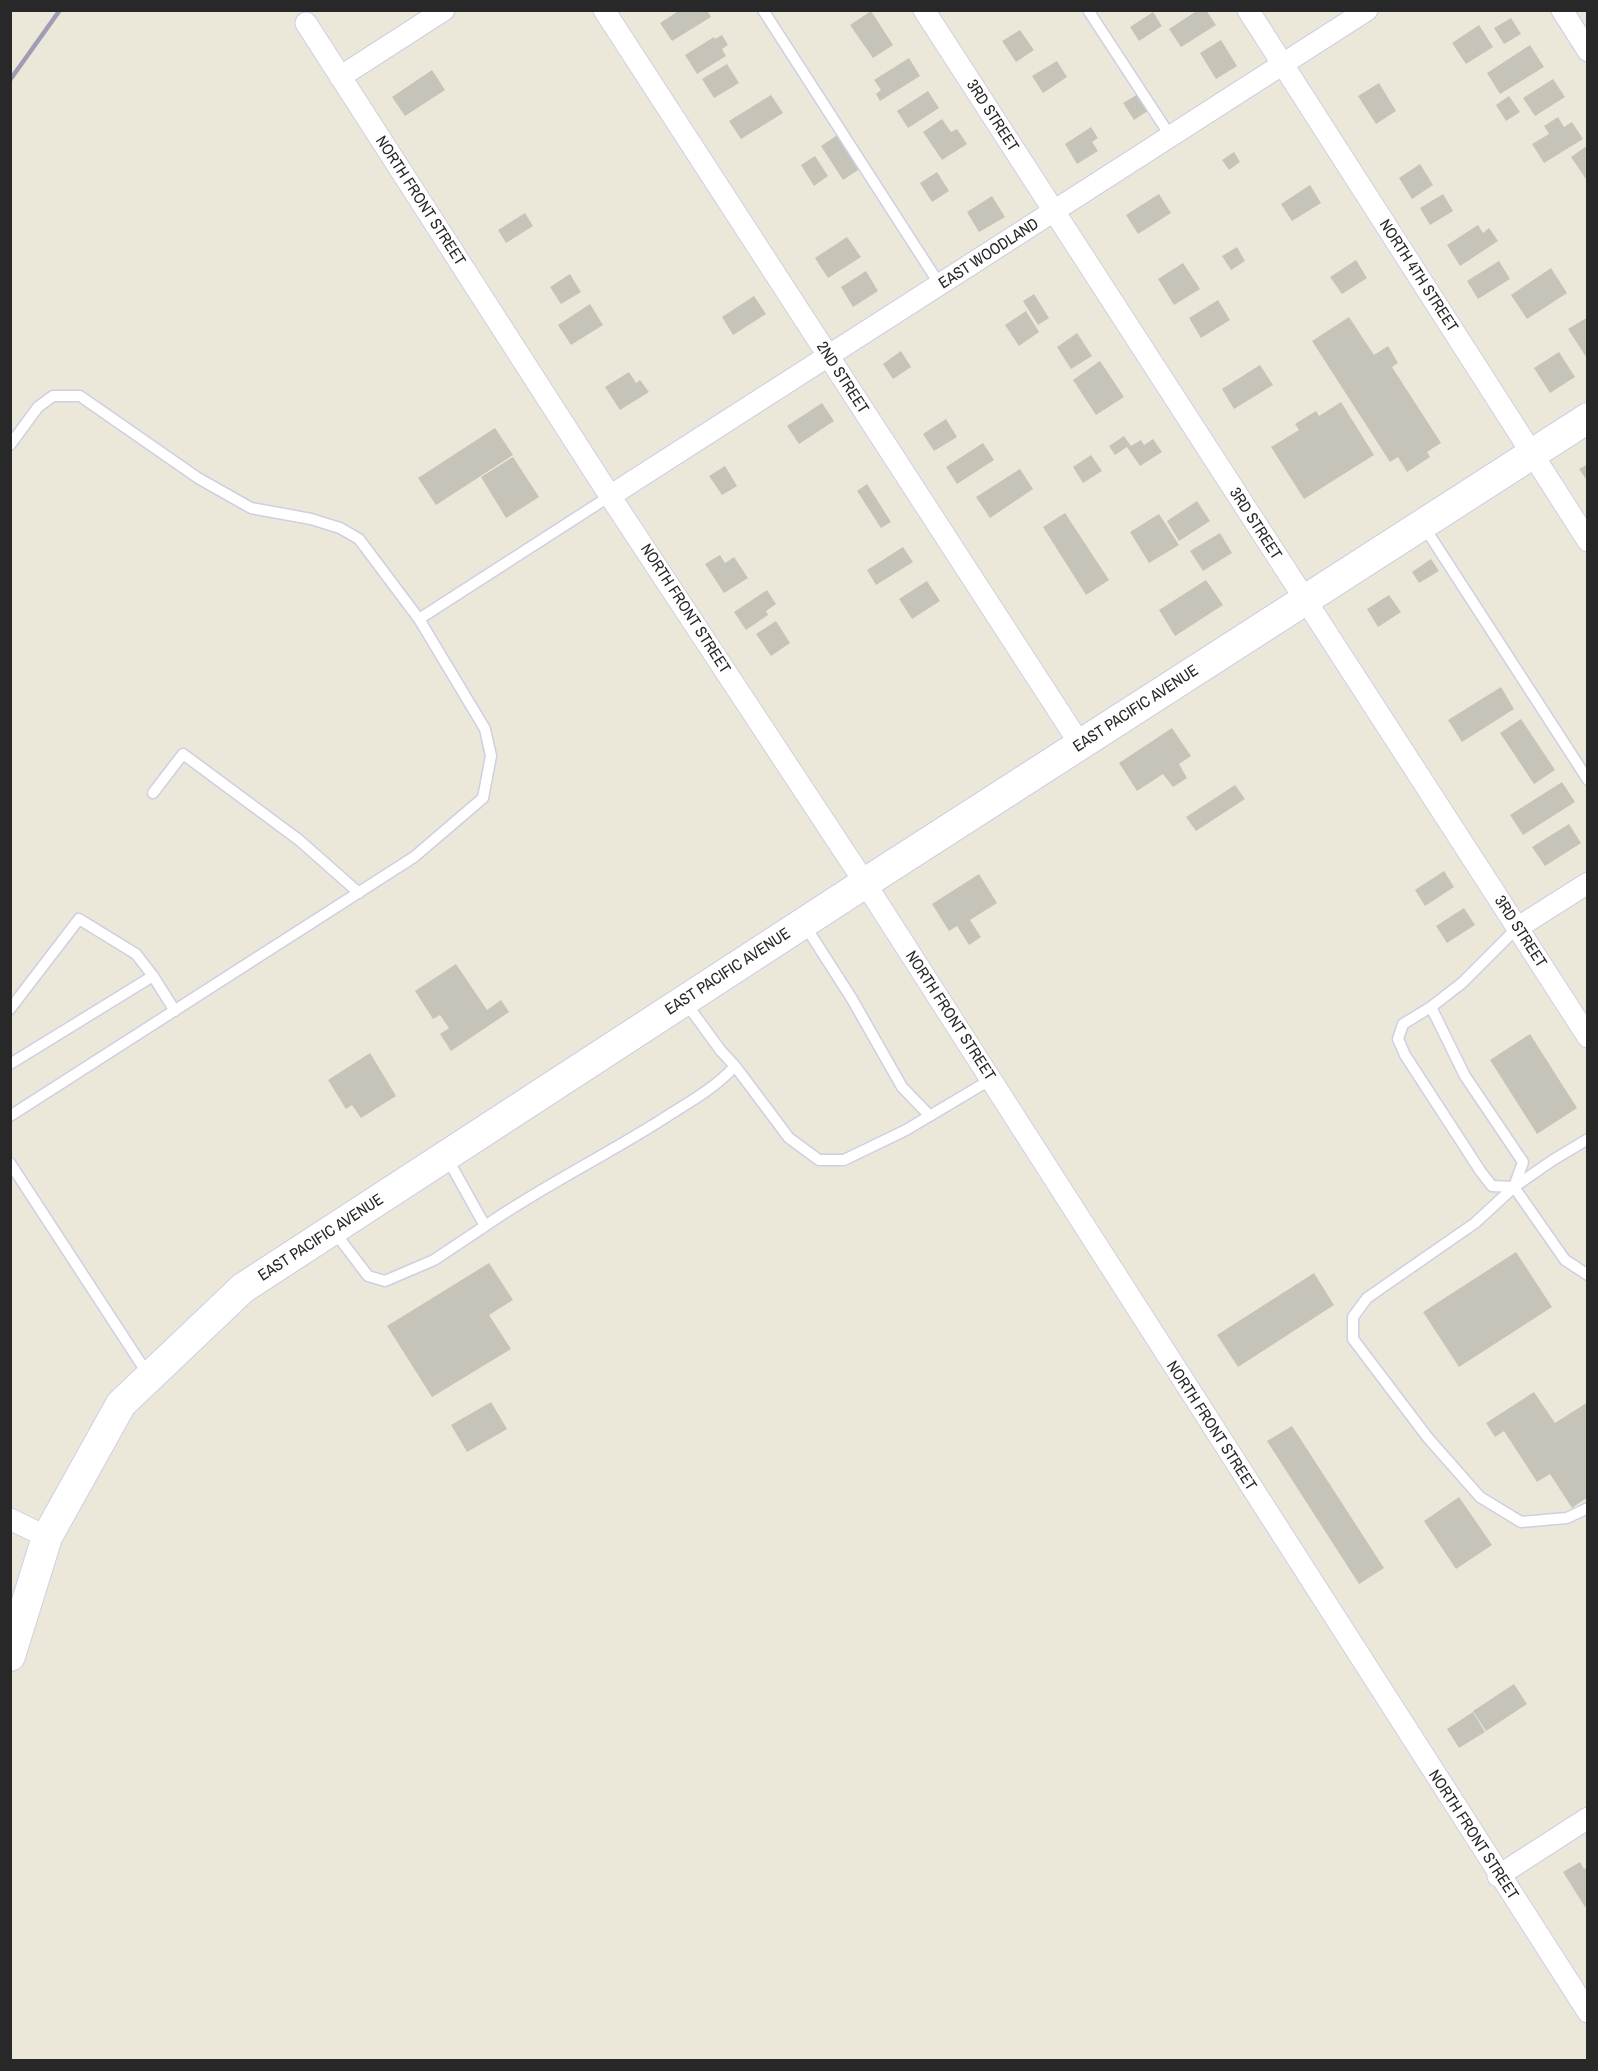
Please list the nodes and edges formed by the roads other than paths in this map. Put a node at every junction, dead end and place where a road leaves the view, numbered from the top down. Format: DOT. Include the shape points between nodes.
graph roads {
  1 [pos="444,10"];
  2 [pos="604,10"];
  3 [pos="763,10"];
  4 [pos="924,10"];
  5 [pos="1088,10"];
  6 [pos="1248,10"];
  7 [pos="1367,10"];
  8 [pos="1562,10"];
  9 [pos="306,23"];
  10 [pos="1587,51"];
  11 [pos="1283,65"];
  12 [pos="340,77"];
  13 [pos="1172,136"];
  14 [pos="1054,212"];
  15 [pos="940,285"];
  16 [pos="828,356"];
  17 [pos="1587,418"];
  18 [pos="10,445"];
  19 [pos="1531,454"];
  20 [pos="610,496"];
  21 [pos="1422,524"];
  22 [pos="1587,541"];
  23 [pos="1305,600"];
  24 [pos="419,619"];
  25 [pos="1080,744"];
  26 [pos="1587,780"];
  27 [pos="153,793"];
  28 [pos="865,883"];
  29 [pos="1587,883"];
  30 [pos="359,893"];
  31 [pos="804,923"];
  32 [pos="1517,928"];
  33 [pos="153,976"];
  34 [pos="684,1001"];
  35 [pos="1431,1007"];
  36 [pos="10,1009"];
  37 [pos="175,1011"];
  38 [pos="1587,1037"];
  39 [pos="10,1064"];
  40 [pos="735,1066"];
  41 [pos="990,1080"];
  42 [pos="10,1116"];
  43 [pos="930,1116"];
  44 [pos="1587,1139"];
  45 [pos="446,1156"];
  46 [pos="10,1163"];
  47 [pos="1514,1188"];
  48 [pos="485,1226"];
  49 [pos="333,1230"];
  50 [pos="1587,1275"];
  51 [pos="149,1377"];
  52 [pos="1587,1508"];
  53 [pos="10,1519"];
  54 [pos="47,1537"];
  55 [pos="10,1656"];
  56 [pos="1587,1818"];
  57 [pos="1498,1876"];
  58 [pos="1587,2012"];
  1 -- 12 [label="street"];
  2 -- 16 [label="street, 2ND STREET"];
  3 -- 15 [label="lane"];
  4 -- 14 [label="street, 3RD STREET"];
  5 -- 13 [label="lane"];
  6 -- 11 [label="street, NORTH 4TH STREET"];
  7 -- 11 [label="street, EAST WOODLAND"];
  8 -- 10 [label="street"];
  9 -- 12 [label="street, NORTH FRONT STREET"];
  11 -- 13 [label="street, EAST WOODLAND"];
  11 -- 19 [label="street, NORTH 4TH STREET"];
  12 -- 20 [label="street, NORTH FRONT STREET"];
  13 -- 14 [label="street, EAST WOODLAND"];
  14 -- 15 [label="street, EAST WOODLAND"];
  14 -- 23 [label="street, 3RD STREET"];
  15 -- 16 [label="street, EAST WOODLAND"];
  16 -- 20 [label="street, EAST WOODLAND"];
  16 -- 25 [label="street, 2ND STREET"];
  17 -- 19 [label="main road, EAST PACIFIC AVENUE"];
  18 -- 24 [label="lane" via="38,408 53,396 80,396 198,478 251,508 311,519 359,539"];
  19 -- 21 [label="main road, EAST PACIFIC AVENUE"];
  19 -- 22 [label="street, NORTH 4TH STREET"];
  20 -- 24 [label="lane"];
  20 -- 28 [label="street, NORTH FRONT STREET"];
  21 -- 23 [label="main road, EAST PACIFIC AVENUE"];
  21 -- 26 [label="lane"];
  23 -- 25 [label="main road, EAST PACIFIC AVENUE"];
  23 -- 32 [label="street, 3RD STREET"];
  24 -- 30 [label="lane" via="485,729 491,756 483,798 414,857"];
  25 -- 28 [label="main road, EAST PACIFIC AVENUE"];
  27 -- 30 [label="lane" via="183,754 299,840"];
  28 -- 31 [label="main road, EAST PACIFIC AVENUE"];
  28 -- 41 [label="street, NORTH FRONT STREET"];
  29 -- 32 [label="street"];
  30 -- 37 [label="lane"];
  31 -- 34 [label="main road, EAST PACIFIC AVENUE"];
  31 -- 43 [label="lane" via="902,1087"];
  32 -- 35 [label="lane" via="1462,983"];
  32 -- 38 [label="street, 3RD STREET"];
  33 -- 36 [label="lane" via="136,954 79,919"];
  33 -- 37 [label="lane"];
  33 -- 39 [label="lane"];
  34 -- 40 [label="lane"];
  34 -- 45 [label="main road, EAST PACIFIC AVENUE"];
  35 -- 47 [label="lane" via="1465,1076 1523,1162"];
  35 -- 47 [label="lane" via="1403,1024 1398,1039 1405,1055 1492,1186"];
  37 -- 42 [label="lane"];
  40 -- 43 [label="lane" via="789,1138 819,1160 843,1160"];
  40 -- 48 [label="lane" via="721,1082 633,1139"];
  41 -- 43 [label="lane"];
  41 -- 57 [label="street, NORTH FRONT STREET"];
  44 -- 47 [label="lane"];
  45 -- 48 [label="lane"];
  45 -- 49 [label="main road, EAST PACIFIC AVENUE"];
  46 -- 51 [label="lane"];
  47 -- 50 [label="lane" via="1565,1260"];
  47 -- 52 [label="lane" via="1475,1223 1367,1298 1353,1317 1353,1339 1428,1438 1480,1497 1521,1522 1567,1518"];
  48 -- 49 [label="lane" via="434,1260 385,1281 368,1276"];
  49 -- 51 [label="main road, EAST PACIFIC AVENUE" via="243,1288"];
  51 -- 54 [label="main road, EAST PACIFIC AVENUE" via="121,1404"];
  53 -- 54 [label="street"];
  54 -- 55 [label="main road, EAST PACIFIC AVENUE"];
  56 -- 57 [label="street"];
  57 -- 58 [label="street, NORTH FRONT STREET"];
}
